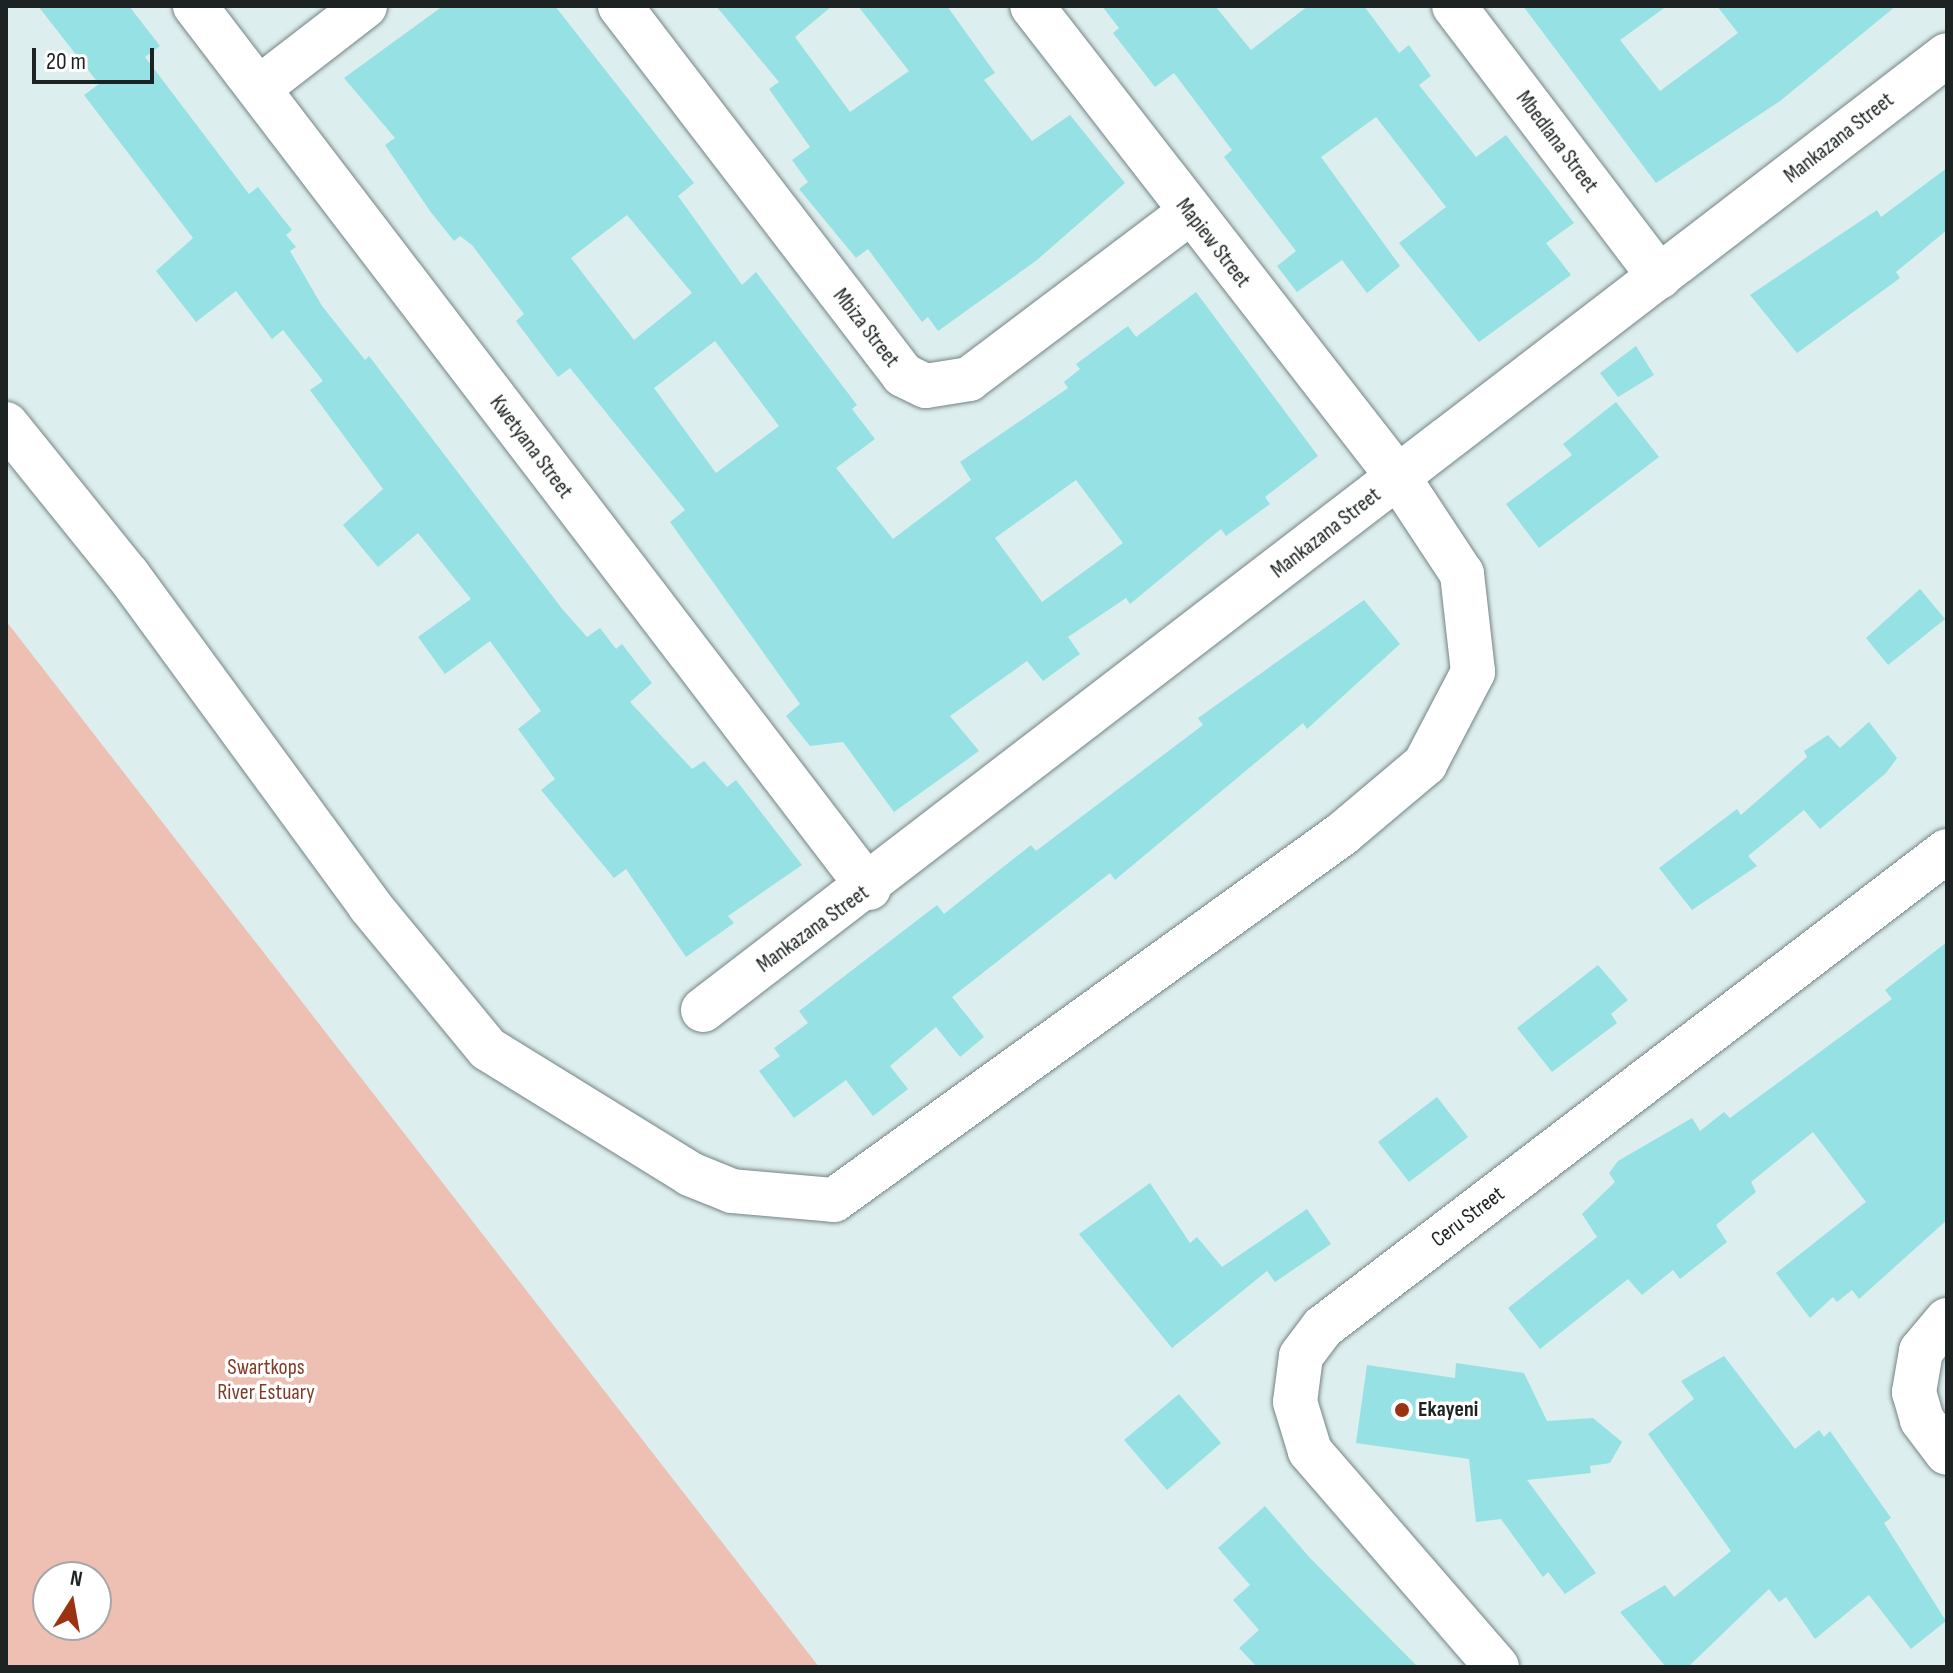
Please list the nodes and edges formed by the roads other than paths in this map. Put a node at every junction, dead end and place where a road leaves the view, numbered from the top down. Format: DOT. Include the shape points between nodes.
graph roads {
  1 [pos="195,6"];
  2 [pos="365,6"];
  3 [pos="620,6"];
  4 [pos="1032,6"];
  5 [pos="1454,6"];
  6 [pos="1947,55"];
  7 [pos="259,88"];
  8 [pos="1189,213"];
  9 [pos="1660,277"];
  10 [pos="6,424"];
  11 [pos="1398,477"];
  12 [pos="1947,851"];
  13 [pos="869,888"];
  14 [pos="703,1010"];
  15 [pos="1947,1320"];
  16 [pos="1947,1453"];
  17 [pos="1497,1667"];
  1 -- 7 [label="street, Kwetyana Street"];
  2 -- 7 [label="street"];
  3 -- 8 [label="street, Mbiza Street" via="903,375 926,386 969,379"];
  4 -- 8 [label="street, Mapiew Street"];
  5 -- 9 [label="street, Mbedlana Street"];
  6 -- 9 [label="street, Mankazana Street"];
  7 -- 13 [label="street, Kwetyana Street"];
  8 -- 11 [label="street, Mapiew Street"];
  9 -- 11 [label="street, Mankazana Street"];
  10 -- 11 [label="street, Mapiew Street" via="128,575 370,906 488,1049 650,1155 732,1191 783,1199 834,1200 1342,834 1425,764 1473,672 1471,622 1462,574"];
  11 -- 13 [label="street, Mankazana Street"];
  12 -- 17 [label="street, Ceru Street" via="1323,1327 1301,1356 1295,1402 1310,1451"];
  13 -- 14 [label="street, Mankazana Street"];
  15 -- 16 [label="street" via="1921,1351 1914,1392 1922,1420"];
}
